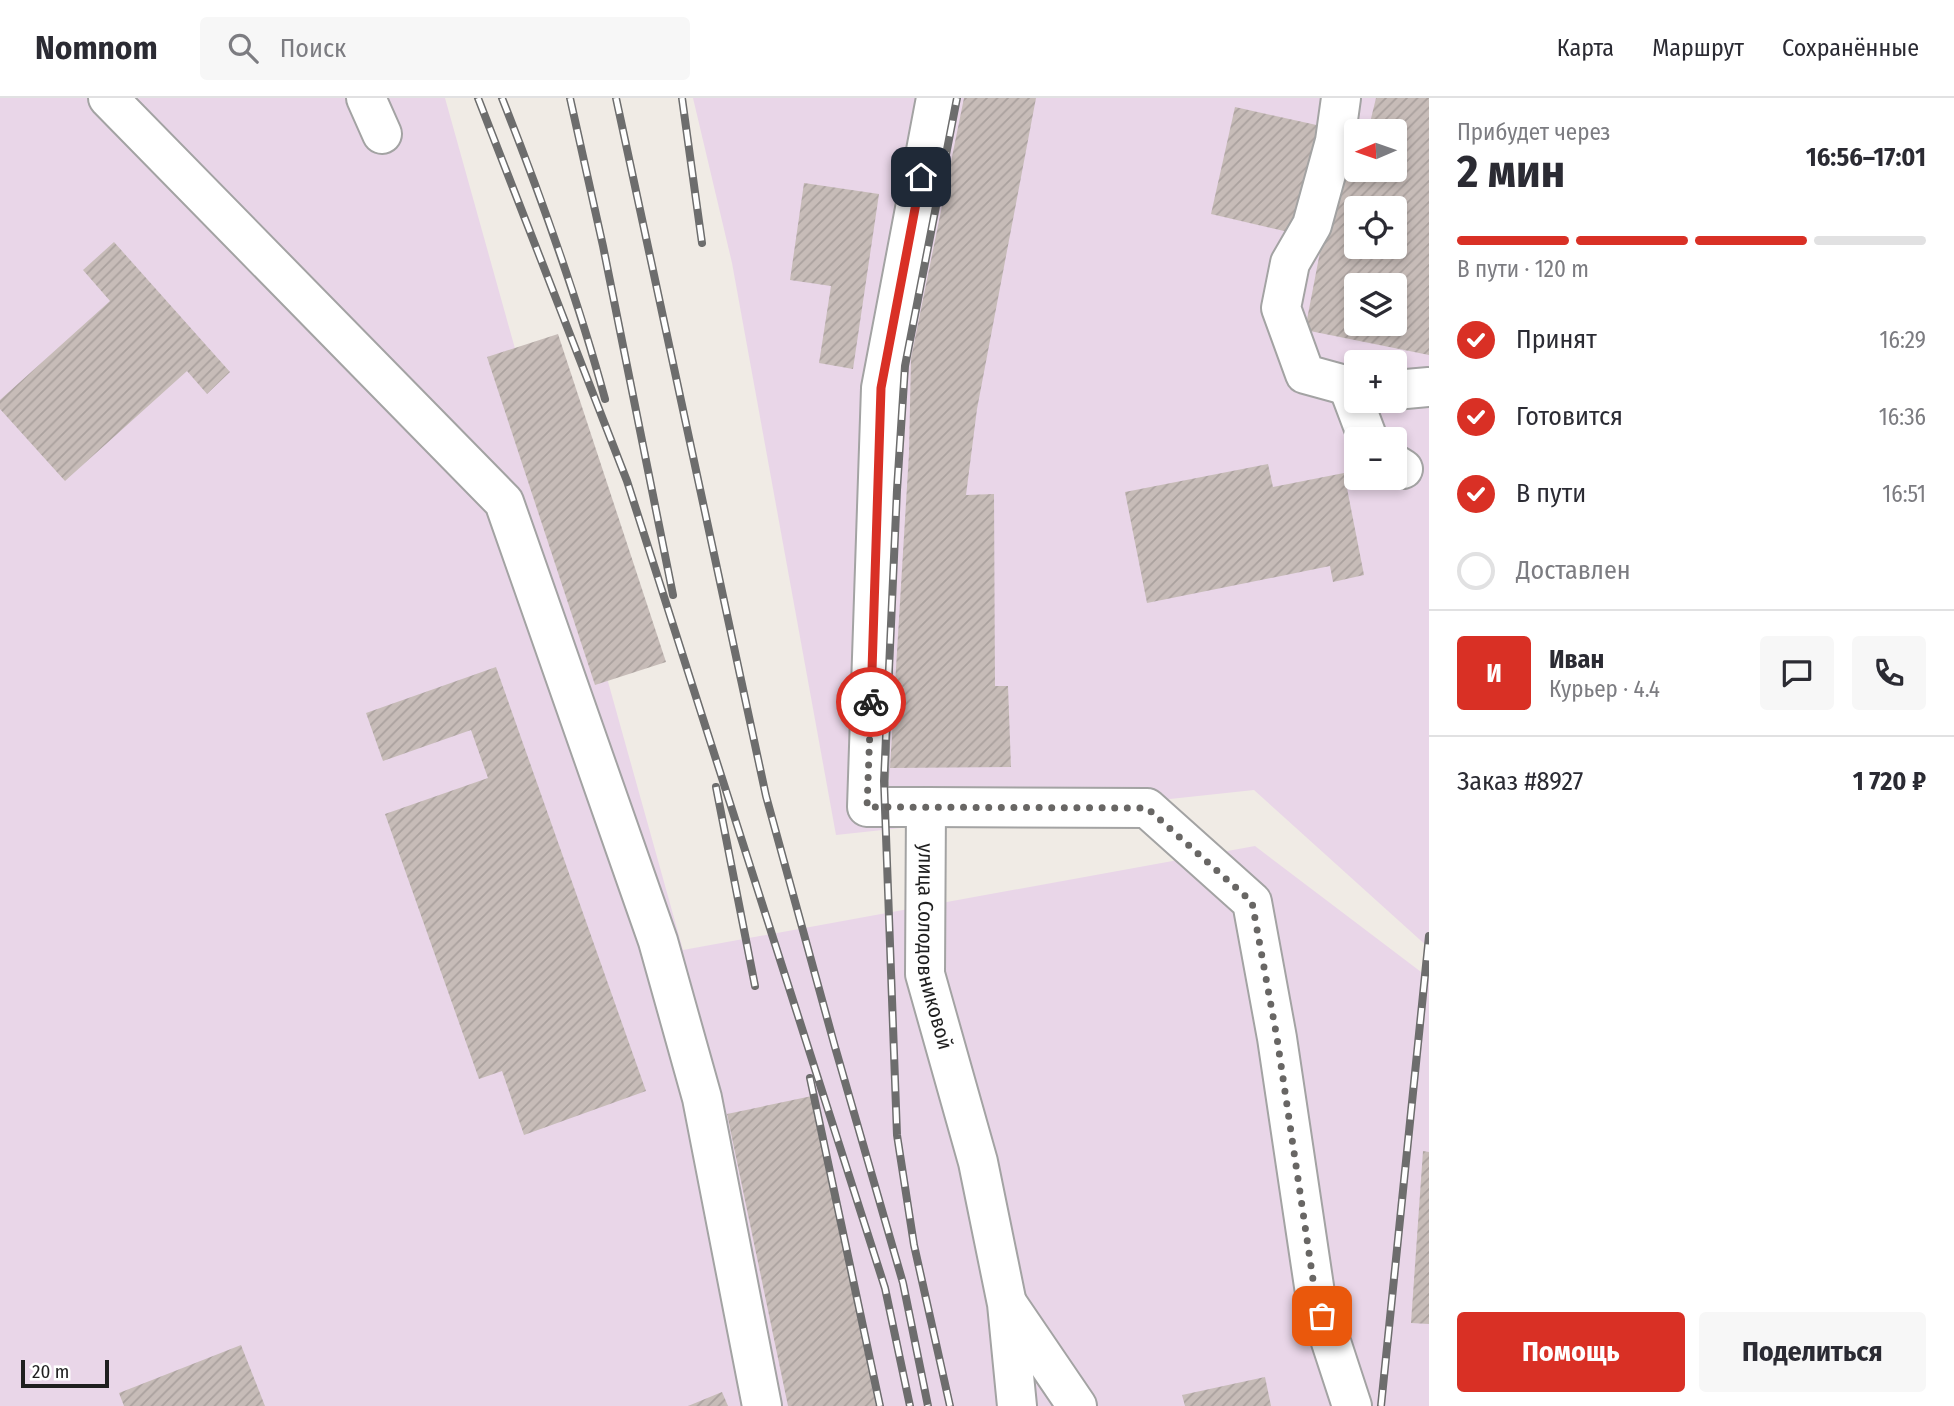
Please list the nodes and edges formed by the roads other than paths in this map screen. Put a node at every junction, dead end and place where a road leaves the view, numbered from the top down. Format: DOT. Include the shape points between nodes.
graph roads {
  1 [pos="108,98"];
  2 [pos="366,98"];
  3 [pos="936,98"];
  4 [pos="1341,98"];
  5 [pos="382,134"];
  6 [pos="1344,385"];
  7 [pos="1429,387"];
  8 [pos="1407,389"];
  9 [pos="926,807"];
  10 [pos="1007,1304"];
  11 [pos="762,1406"];
  12 [pos="1017,1406"];
  13 [pos="1076,1406"];
  14 [pos="1352,1406"];
  1 -- 11 [label="street" via="504,502 658,941 702,1098"];
  2 -- 5 [label="street"];
  3 -- 9 [label="street" via="881,388 867,807"];
  4 -- 6 [label="street" via="1335,141 1312,225 1290,263 1281,308 1305,374"];
  7 -- 8 [label="street"];
  9 -- 10 [label="street, улица Солодовниковой" via="925,975 978,1162"];
  9 -- 14 [label="street" via="1147,808 1252,902 1315,1293"];
  10 -- 12 [label="street, улица Солодовниковой"];
  10 -- 13 [label="street, улица Солодовниковой"];
}
